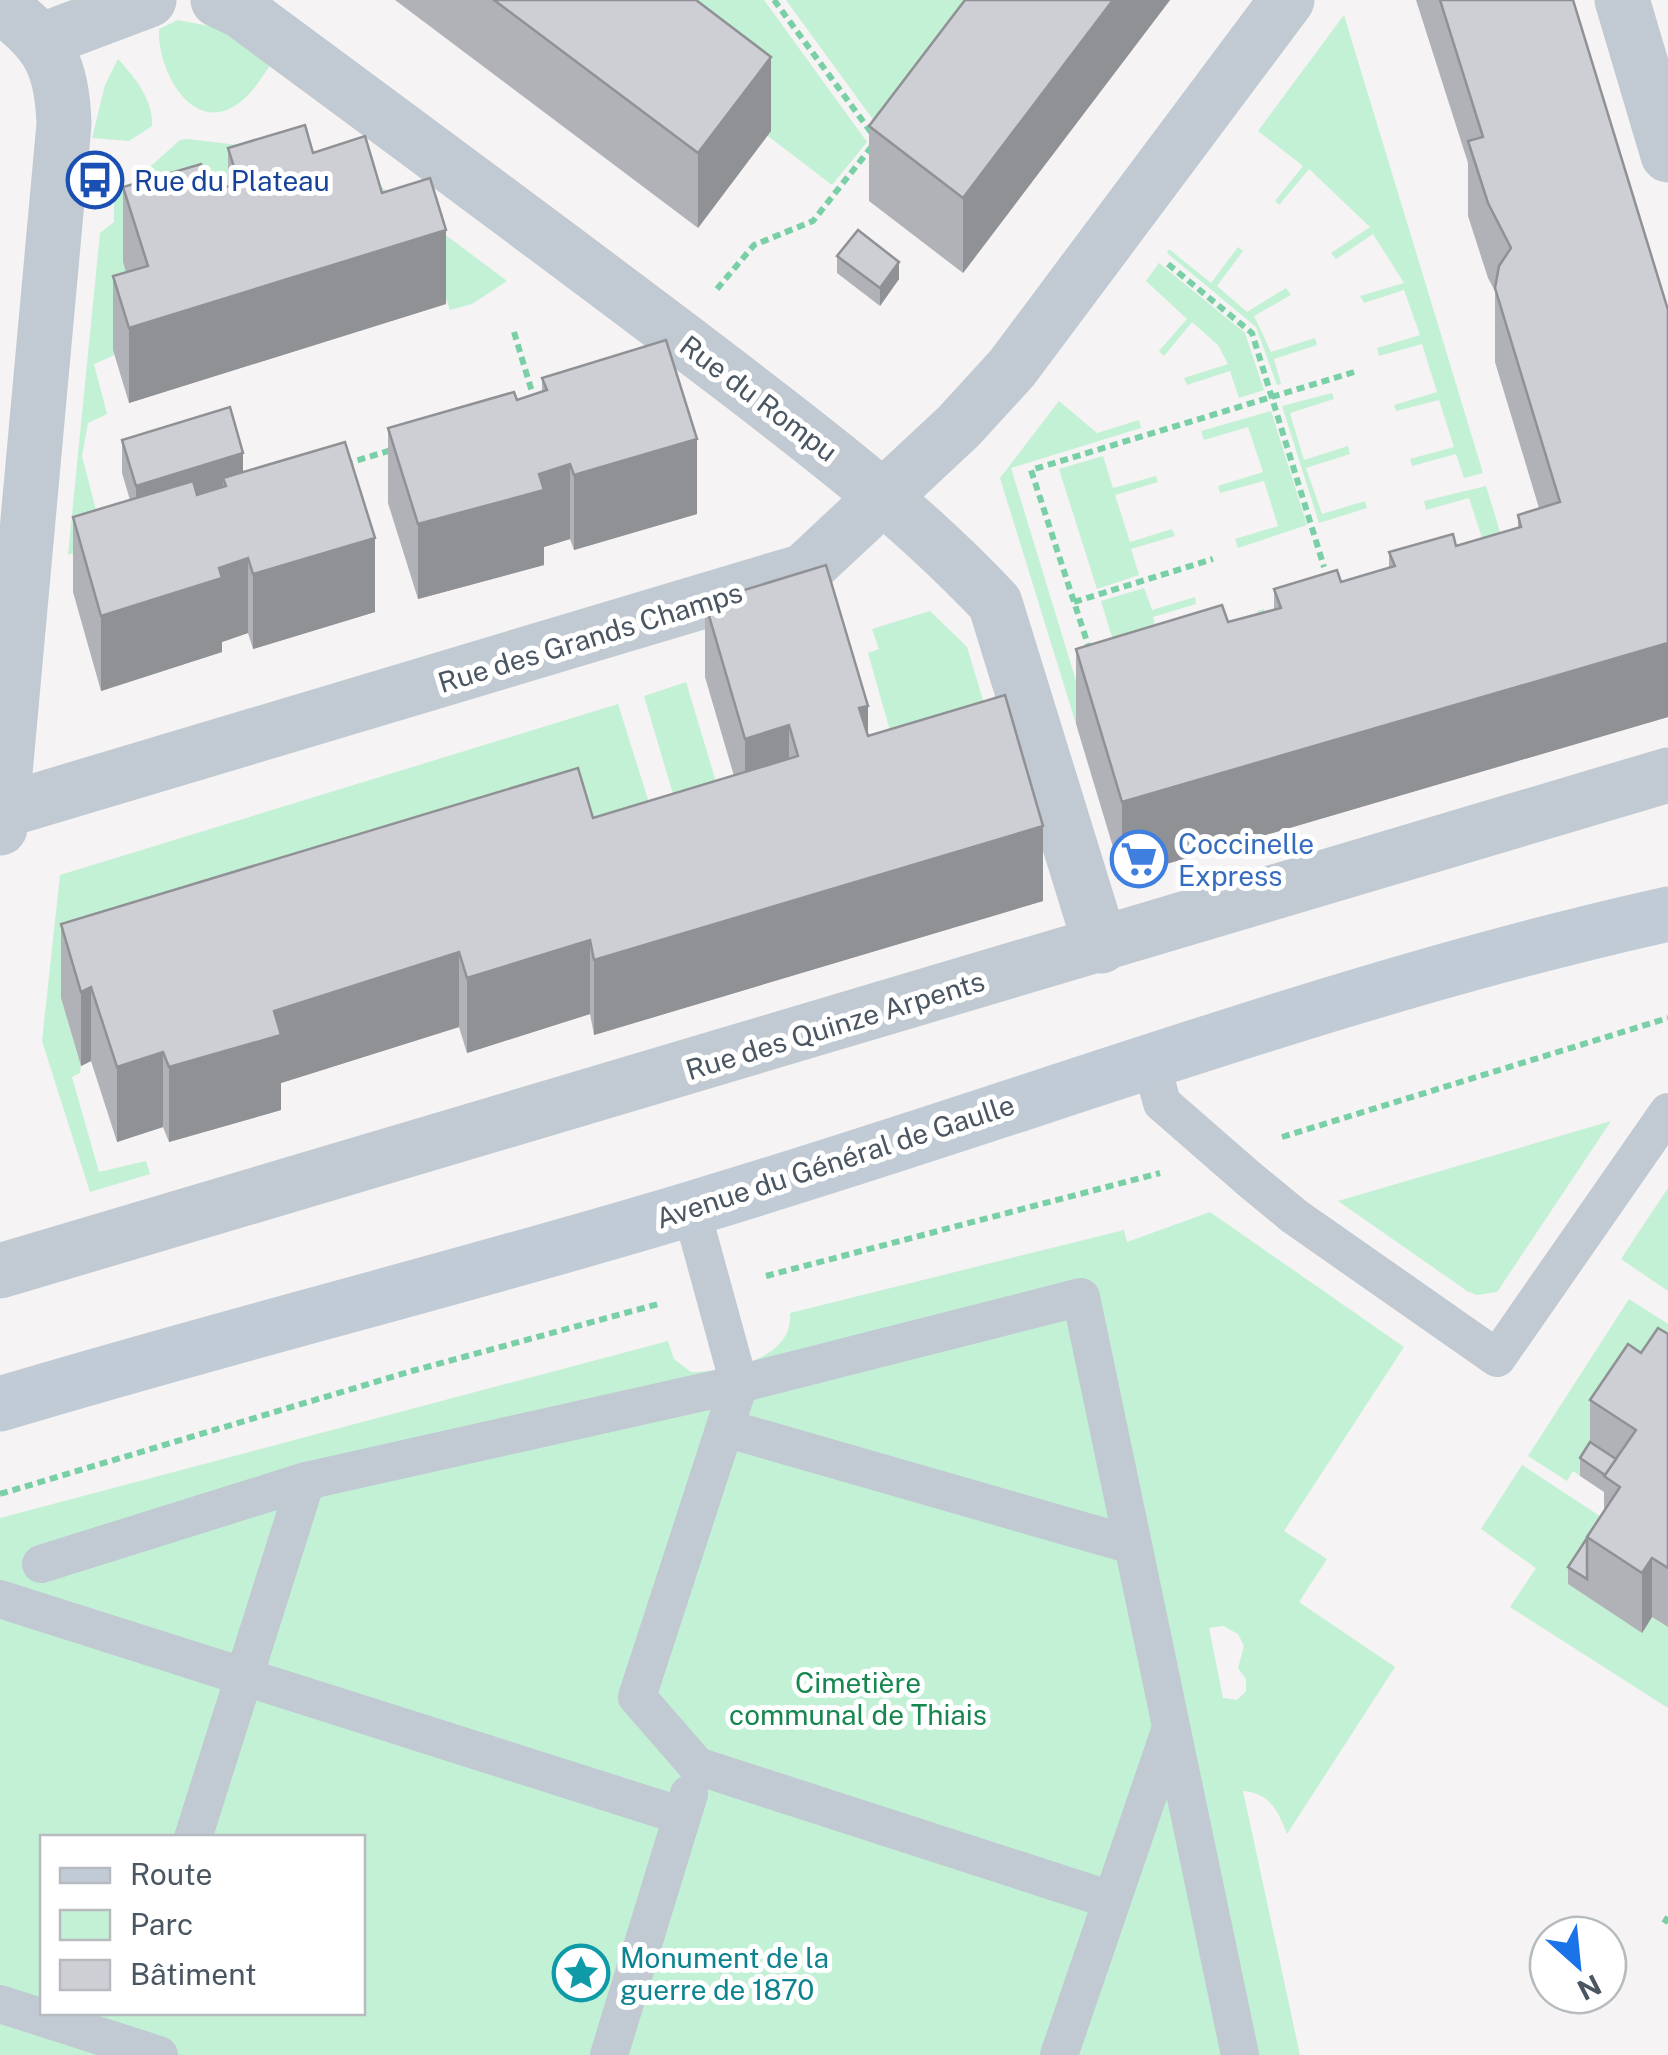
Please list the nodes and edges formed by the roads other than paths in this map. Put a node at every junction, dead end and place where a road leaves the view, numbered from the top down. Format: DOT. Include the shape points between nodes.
graph roads {
  1 [pos="148,0"];
  2 [pos="218,0"];
  3 [pos="1287,0"];
  4 [pos="1622,0"];
  5 [pos="15,29"];
  6 [pos="1668,155"];
  7 [pos="884,496"];
  8 [pos="1668,775"];
  9 [pos="1,820"];
  10 [pos="1668,914"];
  11 [pos="1102,946"];
  12 [pos="1151,1062"];
  13 [pos="1668,1112"];
  14 [pos="690,1209"];
  15 [pos="0,1271"];
  16 [pos="740,1384"];
  17 [pos="0,1404"];
  18 [pos="725,1428"];
  19 [pos="306,1481"];
  20 [pos="1132,1545"];
  21 [pos="42,1564"];
  22 [pos="0,1599"];
  23 [pos="243,1678"];
  24 [pos="1170,1730"];
  25 [pos="697,1766"];
  26 [pos="682,1816"];
  27 [pos="194,1835"];
  28 [pos="1111,1900"];
  29 [pos="0,2004"];
  30 [pos="137,2042"];
  31 [pos="609,2055"];
  32 [pos="1058,2055"];
  33 [pos="1240,2055"];
  1 -- 5 [label="street"];
  2 -- 7 [label="street, Rue du Rompu" via="564,249"];
  3 -- 7 [label="street, Rue des Grands Champs" via="1012,368"];
  4 -- 6 [label="street"];
  5 -- 9 [label="street" via="58,74 64,124"];
  7 -- 9 [label="street, Rue des Grands Champs" via="804,570 786,578"];
  7 -- 11 [label="street, Rue du Rompu" via="995,603"];
  8 -- 11 [label="street, Rue des Quinze Arpents"];
  10 -- 12 [label="main road, Avenue du Général de Gaulle" via="1461,968"];
  11 -- 15 [label="street, Rue des Quinze Arpents"];
  12 -- 13 [label="lane" via="1162,1103 1294,1216 1497,1358"];
  12 -- 14 [label="main road, Avenue du Général de Gaulle"];
  14 -- 16 [label="lane"];
  14 -- 17 [label="main road, Avenue du Général de Gaulle"];
  16 -- 18 [label="lane"];
  16 -- 19 [label="lane"];
  16 -- 20 [label="lane" via="1081,1297"];
  18 -- 20 [label="lane"];
  18 -- 25 [label="lane" via="637,1698"];
  19 -- 21 [label="lane"];
  19 -- 23 [label="lane"];
  20 -- 24 [label="lane"];
  22 -- 23 [label="lane"];
  23 -- 26 [label="lane"];
  23 -- 27 [label="lane"];
  24 -- 28 [label="lane"];
  24 -- 33 [label="lane"];
  25 -- 26 [label="lane"];
  25 -- 28 [label="lane"];
  26 -- 31 [label="lane"];
  28 -- 32 [label="lane"];
  29 -- 30 [label="lane"];
}
